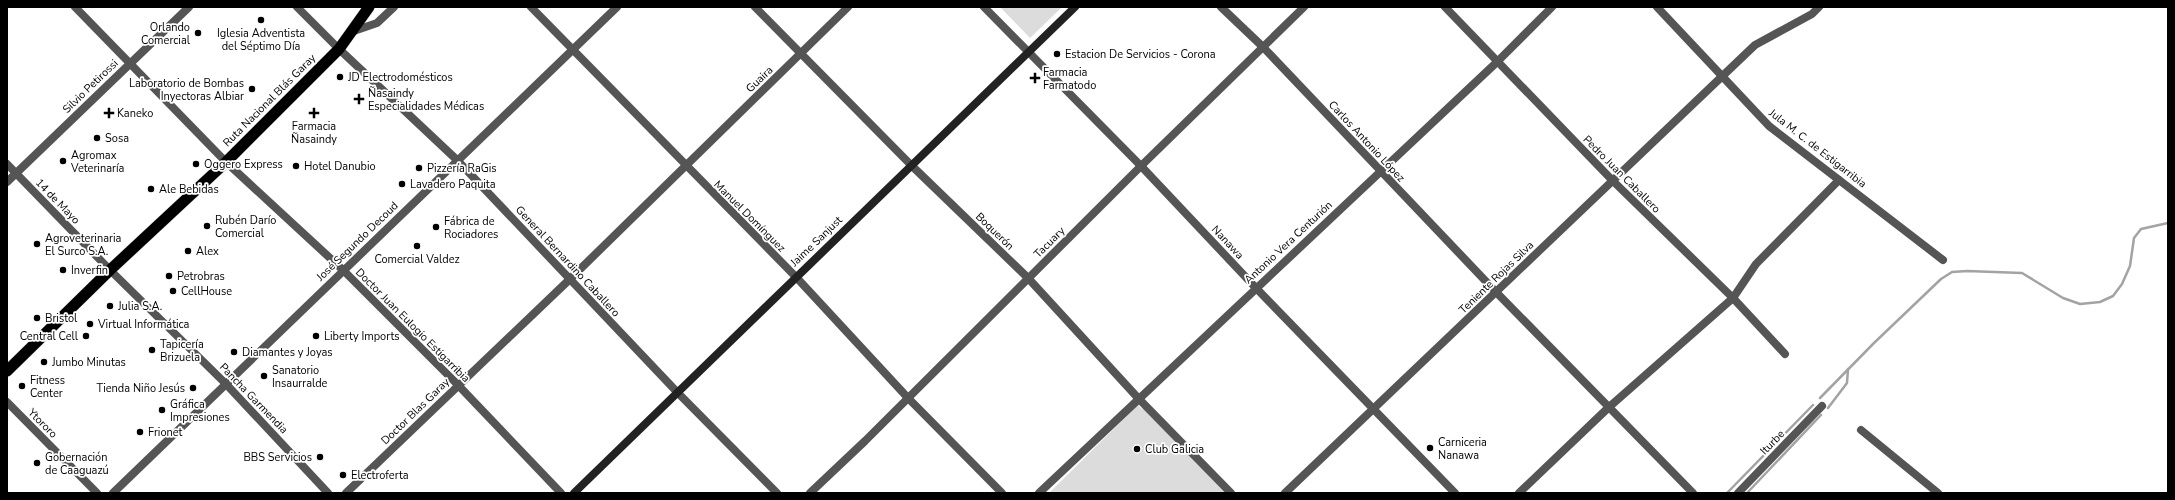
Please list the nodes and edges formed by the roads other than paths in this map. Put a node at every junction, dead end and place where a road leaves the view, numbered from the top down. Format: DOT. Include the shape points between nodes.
graph roads {
  1 [pos="75,7"];
  2 [pos="189,7"];
  3 [pos="297,7"];
  4 [pos="369,7"];
  5 [pos="394,7"];
  6 [pos="531,7"];
  7 [pos="617,7"];
  8 [pos="755,7"];
  9 [pos="848,7"];
  10 [pos="984,7"];
  11 [pos="1075,7"];
  12 [pos="1221,7"];
  13 [pos="1304,7"];
  14 [pos="1445,7"];
  15 [pos="1552,7"];
  16 [pos="1657,7"];
  17 [pos="1819,7"];
  18 [pos="351,32"];
  19 [pos="1263,47"];
  20 [pos="338,49"];
  21 [pos="572,50"];
  22 [pos="1028,52"];
  23 [pos="800,54"];
  24 [pos="1497,62"];
  25 [pos="129,64"];
  26 [pos="1722,77"];
  27 [pos="457,160"];
  28 [pos="226,162"];
  29 [pos="7,164"];
  30 [pos="911,165"];
  31 [pos="685,166"];
  32 [pos="1141,166"];
  33 [pos="1380,171"];
  34 [pos="16,173"];
  35 [pos="1839,180"];
  36 [pos="1613,181"];
  37 [pos="7,182"];
  38 [pos="1943,260"];
  39 [pos="110,270"];
  40 [pos="343,270"];
  41 [pos="796,277"];
  42 [pos="1028,278"];
  43 [pos="570,280"];
  44 [pos="1256,288"];
  45 [pos="1496,292"];
  46 [pos="1733,298"];
  47 [pos="1785,354"];
  48 [pos="7,371"];
  49 [pos="226,384"];
  50 [pos="458,385"];
  51 [pos="677,392"];
  52 [pos="908,398"];
  53 [pos="1138,398"];
  54 [pos="7,402"];
  55 [pos="1822,406"];
  56 [pos="1608,408"];
  57 [pos="1373,409"];
  58 [pos="1861,430"];
  59 [pos="97,493"];
  60 [pos="113,493"];
  61 [pos="328,493"];
  62 [pos="346,493"];
  63 [pos="561,493"];
  64 [pos="574,493"];
  65 [pos="777,493"];
  66 [pos="810,493"];
  67 [pos="1002,493"];
  68 [pos="1039,493"];
  69 [pos="1231,493"];
  70 [pos="1285,493"];
  71 [pos="1455,493"];
  72 [pos="1519,493"];
  73 [pos="1693,493"];
  74 [pos="1738,493"];
  75 [pos="1938,493"];
  1 -- 25 [label="street, Doctor Juan Eulogio Estigarribia"];
  2 -- 25 [label="street, Silvio Petirossi"];
  3 -- 20 [label="street, General Bernardino Caballero"];
  4 -- 18 [label="highway, Ruta Nacional Blás Garay"];
  5 -- 18 [label="street" via="377,23"];
  6 -- 21 [label="street, Manuel Domínguez"];
  7 -- 21 [label="street, José Segundo Decoud"];
  8 -- 23 [label="street, Boquerón"];
  9 -- 23 [label="street, Guaira"];
  10 -- 22 [label="street, Nanawa"];
  11 -- 22 [label="main road, Jaime Sanjust"];
  12 -- 19 [label="street, Carlos Antonio López"];
  13 -- 19 [label="street, Tacuary"];
  14 -- 24 [label="street, Pedro Juan Caballero"];
  15 -- 24 [label="street, Antonio Vera Centurión"];
  16 -- 26 [label="street, Jula M. C. de Estigarribia"];
  17 -- 26 [label="street, Teniente Rojas Silva" via="1812,14 1755,45"];
  18 -- 20 [label="highway, Ruta Nacional Blás Garay"];
  19 -- 32 [label="street, Tacuary"];
  19 -- 33 [label="street, Carlos Antonio López"];
  20 -- 27 [label="street, General Bernardino Caballero"];
  20 -- 28 [label="highway, Ruta Nacional Blás Garay"];
  21 -- 27 [label="street, José Segundo Decoud"];
  21 -- 31 [label="street, Manuel Domínguez"];
  22 -- 30 [label="main road, Jaime Sanjust"];
  22 -- 32 [label="street, Nanawa"];
  23 -- 30 [label="street, Boquerón"];
  23 -- 31 [label="street, Guaira"];
  24 -- 33 [label="street, Antonio Vera Centurión"];
  24 -- 36 [label="street, Pedro Juan Caballero"];
  25 -- 28 [label="street, Doctor Juan Eulogio Estigarribia"];
  25 -- 34 [label="street, Silvio Petirossi"];
  26 -- 35 [label="street, Jula M. C. de Estigarribia" via="1769,126"];
  26 -- 36 [label="street, Teniente Rojas Silva"];
  27 -- 40 [label="street, José Segundo Decoud"];
  27 -- 43 [label="street, General Bernardino Caballero"];
  28 -- 39 [label="highway, Ruta Nacional Blás Garay"];
  28 -- 40 [label="street, Doctor Juan Eulogio Estigarribia"];
  29 -- 34 [label="street, 14 de Mayo"];
  30 -- 41 [label="main road, Jaime Sanjust"];
  30 -- 42 [label="street, Boquerón"];
  31 -- 41 [label="street, Manuel Domínguez"];
  31 -- 43 [label="street, Guaira"];
  32 -- 42 [label="street, Tacuary"];
  32 -- 44 [label="street, Nanawa"];
  33 -- 44 [label="street, Antonio Vera Centurión"];
  33 -- 45 [label="street, Carlos Antonio López"];
  34 -- 37 [label="street, Silvio Petirossi"];
  34 -- 39 [label="street, 14 de Mayo"];
  35 -- 38 [label="street, Jula M. C. de Estigarribia"];
  35 -- 46 [label="street" via="1756,264"];
  36 -- 45 [label="street, Teniente Rojas Silva"];
  36 -- 46 [label="street, Pedro Juan Caballero"];
  39 -- 48 [label="highway, Ruta Nacional Blás Garay"];
  39 -- 49 [label="street, Pancha Garmendia"];
  40 -- 49 [label="street, José Segundo Decoud"];
  40 -- 50 [label="street, Doctor Juan Eulogio Estigarribia"];
  41 -- 51 [label="main road, Jaime Sanjust"];
  41 -- 52 [label="street, Manuel Domínguez"];
  42 -- 52 [label="street, Tacuary"];
  42 -- 53 [label="street, Boquerón"];
  43 -- 50 [label="street, Doctor Blas Garay"];
  43 -- 51 [label="street, General Bernardino Caballero"];
  44 -- 53 [label="street, Antonio Vera Centurión"];
  44 -- 57 [label="street, Nanawa"];
  45 -- 56 [label="street, Carlos Antonio López"];
  45 -- 57 [label="street, Teniente Rojas Silva"];
  46 -- 47 [label="street, Pedro Juan Caballero"];
  46 -- 56 [label="street"];
  49 -- 60 [label="street, José Segundo Decoud"];
  49 -- 61 [label="street, Pancha Garmendia"];
  50 -- 62 [label="street, Doctor Blas Garay"];
  50 -- 63 [label="street, Doctor Juan Eulogio Estigarribia"];
  51 -- 64 [label="main road, Jaime Sanjust"];
  51 -- 65 [label="street, General Bernardino Caballero"];
  52 -- 66 [label="street, Tacuary"];
  52 -- 67 [label="street, Manuel Domínguez"];
  53 -- 68 [label="street, Antonio Vera Centurión"];
  53 -- 69 [label="street, Boquerón"];
  54 -- 59 [label="street, Ytororo"];
  55 -- 74 [label="street, Iturbe"];
  56 -- 72 [label="street"];
  56 -- 73 [label="street, Carlos Antonio López"];
  57 -- 70 [label="street, Teniente Rojas Silva"];
  57 -- 71 [label="street, Nanawa"];
  58 -- 75 [label="street"];
}
